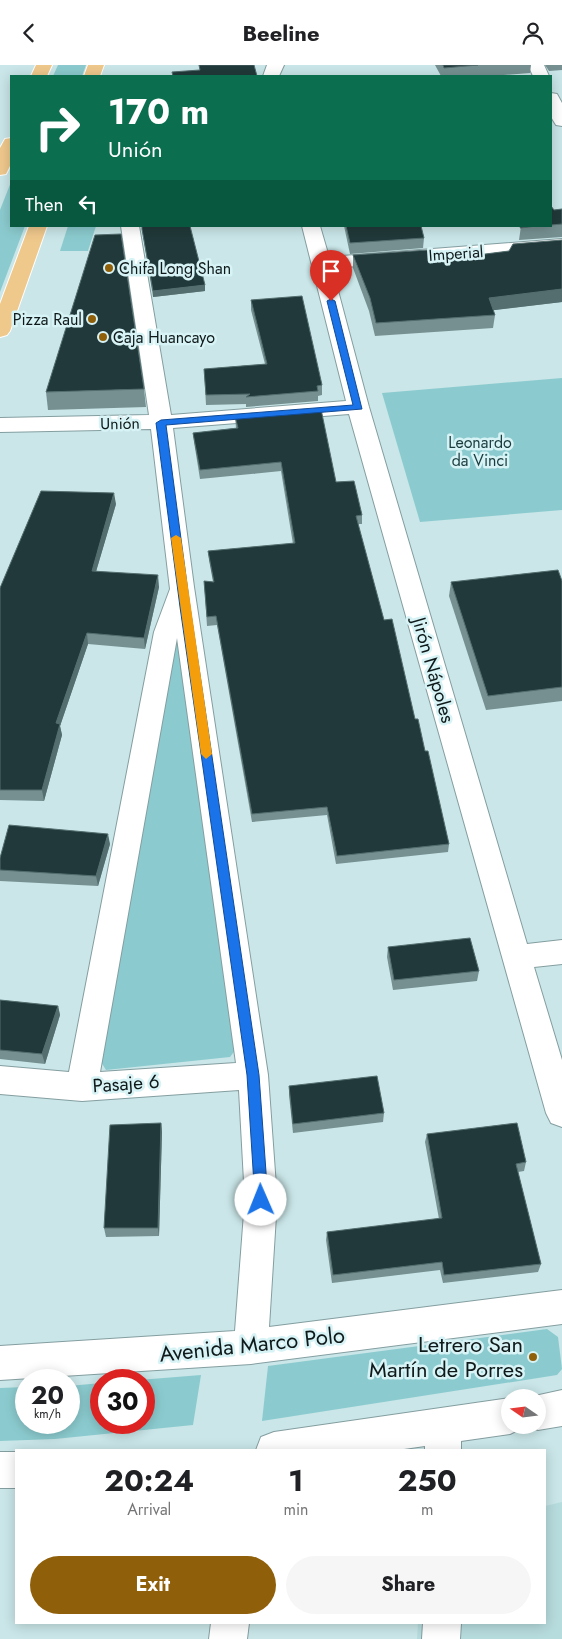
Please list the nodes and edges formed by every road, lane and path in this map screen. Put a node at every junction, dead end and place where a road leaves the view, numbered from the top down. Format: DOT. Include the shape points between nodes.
graph roads {
  1 [pos="552,100"];
  2 [pos="562,121"];
  3 [pos="10,145"];
  4 [pos="0,170"];
  5 [pos="38,227"];
  6 [pos="130,227"];
  7 [pos="311,227"];
  8 [pos="562,245"];
  9 [pos="320,263"];
  10 [pos="0,331"];
  11 [pos="358,407"];
  12 [pos="161,423"];
  13 [pos="0,425"];
  14 [pos="182,587"];
  15 [pos="562,952"];
  16 [pos="517,957"];
  17 [pos="253,1075"];
  18 [pos="0,1080"];
  19 [pos="82,1087"];
  20 [pos="562,1113"];
  21 [pos="562,1307"];
  22 [pos="251,1347"];
  23 [pos="0,1363"];
  24 [pos="562,1408"];
  25 [pos="546,1411"];
  26 [pos="501,1419"];
  27 [pos="443,1438"];
  28 [pos="288,1449"];
  29 [pos="0,1470"];
  30 [pos="15,1470"];
  31 [pos="230,1624"];
  32 [pos="442,1624"];
  33 [pos="228,1639"];
  34 [pos="441,1639"];
  1 -- 2 [label="street"];
  3 -- 4 [label="main road"];
  5 -- 10 [label="main road"];
  6 -- 12 [label="street"];
  7 -- 9 [label="street, Jirón Nápoles"];
  8 -- 9 [label="street, Imperial"];
  9 -- 11 [label="street, Jirón Nápoles"];
  11 -- 12 [label="street, Unión"];
  11 -- 16 [label="street, Jirón Nápoles"];
  12 -- 13 [label="street, Unión"];
  12 -- 14 [label="street"];
  14 -- 17 [label="street"];
  14 -- 19 [label="street" via="166,632"];
  15 -- 16 [label="street"];
  16 -- 20 [label="street, Jirón Nápoles"];
  17 -- 19 [label="street, Pasaje 6"];
  17 -- 22 [label="street" via="261,1200"];
  18 -- 19 [label="street, Pasaje 6"];
  21 -- 22 [label="street, Avenida Marco Polo"];
  22 -- 23 [label="street, Avenida Marco Polo"];
  24 -- 25 [label="street"];
  26 -- 27 [label="street"];
  27 -- 28 [label="street"];
  29 -- 30 [label="street"];
  31 -- 33 [label="street"];
  32 -- 34 [label="street"];
}
